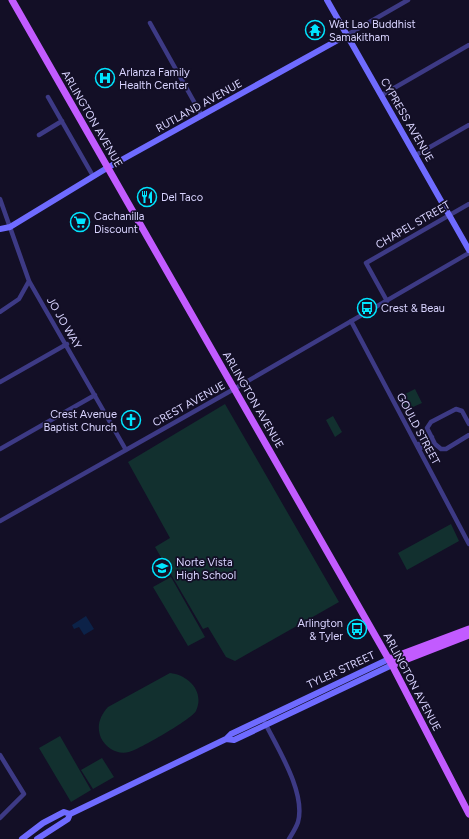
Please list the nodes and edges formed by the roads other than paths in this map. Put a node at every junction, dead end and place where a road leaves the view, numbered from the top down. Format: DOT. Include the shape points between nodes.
graph roads {
  1 [pos="12,0"];
  2 [pos="327,0"];
  3 [pos="408,0"];
  4 [pos="150,23"];
  5 [pos="347,35"];
  6 [pos="469,45"];
  7 [pos="382,95"];
  8 [pos="48,97"];
  9 [pos="202,116"];
  10 [pos="62,121"];
  11 [pos="469,126"];
  12 [pos="39,135"];
  13 [pos="416,155"];
  14 [pos="107,168"];
  15 [pos="93,176"];
  16 [pos="0,199"];
  17 [pos="469,204"];
  18 [pos="450,215"];
  19 [pos="10,227"];
  20 [pos="0,229"];
  21 [pos="469,251"];
  22 [pos="30,281"];
  23 [pos="387,301"];
  24 [pos="0,312"];
  25 [pos="351,321"];
  26 [pos="67,344"];
  27 [pos="0,382"];
  28 [pos="234,389"];
  29 [pos="95,395"];
  30 [pos="469,424"];
  31 [pos="469,435"];
  32 [pos="432,439"];
  33 [pos="418,447"];
  34 [pos="0,449"];
  35 [pos="126,450"];
  36 [pos="0,522"];
  37 [pos="469,544"];
  38 [pos="469,629"];
  39 [pos="469,635"];
  40 [pos="390,662"];
  41 [pos="264,722"];
  42 [pos="0,755"];
  43 [pos="70,814"];
  44 [pos="469,814"];
  45 [pos="0,818"];
  46 [pos="22,839"];
  47 [pos="37,839"];
  48 [pos="289,839"];
  1 -- 14 [label="main road, ARLINGTON AVENUE"];
  2 -- 5 [label="street, CYPRESS AVENUE"];
  3 -- 5 [label="street, RUTLAND AVENUE"];
  4 -- 9 [label="street"];
  5 -- 7 [label="street, CYPRESS AVENUE"];
  5 -- 9 [label="street, RUTLAND AVENUE"];
  6 -- 7 [label="street"];
  7 -- 13 [label="street, CYPRESS AVENUE"];
  8 -- 10 [label="street"];
  9 -- 14 [label="street, RUTLAND AVENUE"];
  10 -- 12 [label="street"];
  10 -- 15 [label="street"];
  11 -- 13 [label="street"];
  13 -- 18 [label="street, CYPRESS AVENUE"];
  14 -- 15 [label="street, RUTLAND AVENUE"];
  14 -- 28 [label="main road, ARLINGTON AVENUE"];
  15 -- 19 [label="street, RUTLAND AVENUE"];
  16 -- 19 [label="street, JO JO WAY"];
  17 -- 18 [label="street, CHAPEL STREET"];
  18 -- 21 [label="street, CYPRESS AVENUE"];
  18 -- 23 [label="street, CHAPEL STREET" via="366,263"];
  19 -- 20 [label="street, RUTLAND AVENUE"];
  19 -- 22 [label="street, JO JO WAY"];
  21 -- 23 [label="street, CREST AVENUE"];
  22 -- 24 [label="street" via="19,299"];
  22 -- 26 [label="street, JO JO WAY"];
  23 -- 25 [label="street, CREST AVENUE"];
  25 -- 28 [label="street, CREST AVENUE"];
  25 -- 33 [label="street, GOULD STREET"];
  26 -- 27 [label="street"];
  26 -- 29 [label="street, JO JO WAY"];
  28 -- 35 [label="street, CREST AVENUE"];
  28 -- 40 [label="main road, ARLINGTON AVENUE"];
  29 -- 34 [label="street"];
  29 -- 35 [label="street, JO JO WAY"];
  30 -- 32 [label="street" via="463,412 457,409 431,422 428,427"];
  31 -- 32 [label="street" via="446,449 441,449"];
  32 -- 33 [label="street"];
  33 -- 37 [label="street, GOULD STREET"];
  35 -- 36 [label="street, CREST AVENUE"];
  38 -- 40 [label="main road, TYLER STREET"];
  39 -- 40 [label="main road, TYLER STREET"];
  40 -- 41 [label="street, TYLER STREET"];
  40 -- 44 [label="main road, ARLINGTON AVENUE"];
  41 -- 43 [label="street, TYLER STREET" via="234,740 226,739"];
  41 -- 48 [label="street" via="293,781 300,807 298,822"];
  42 -- 45 [label="street" via="24,794"];
  43 -- 46 [label="street, TYLER STREET" via="64,812 43,823"];
  43 -- 47 [label="street, TYLER STREET" via="68,819"];
}
